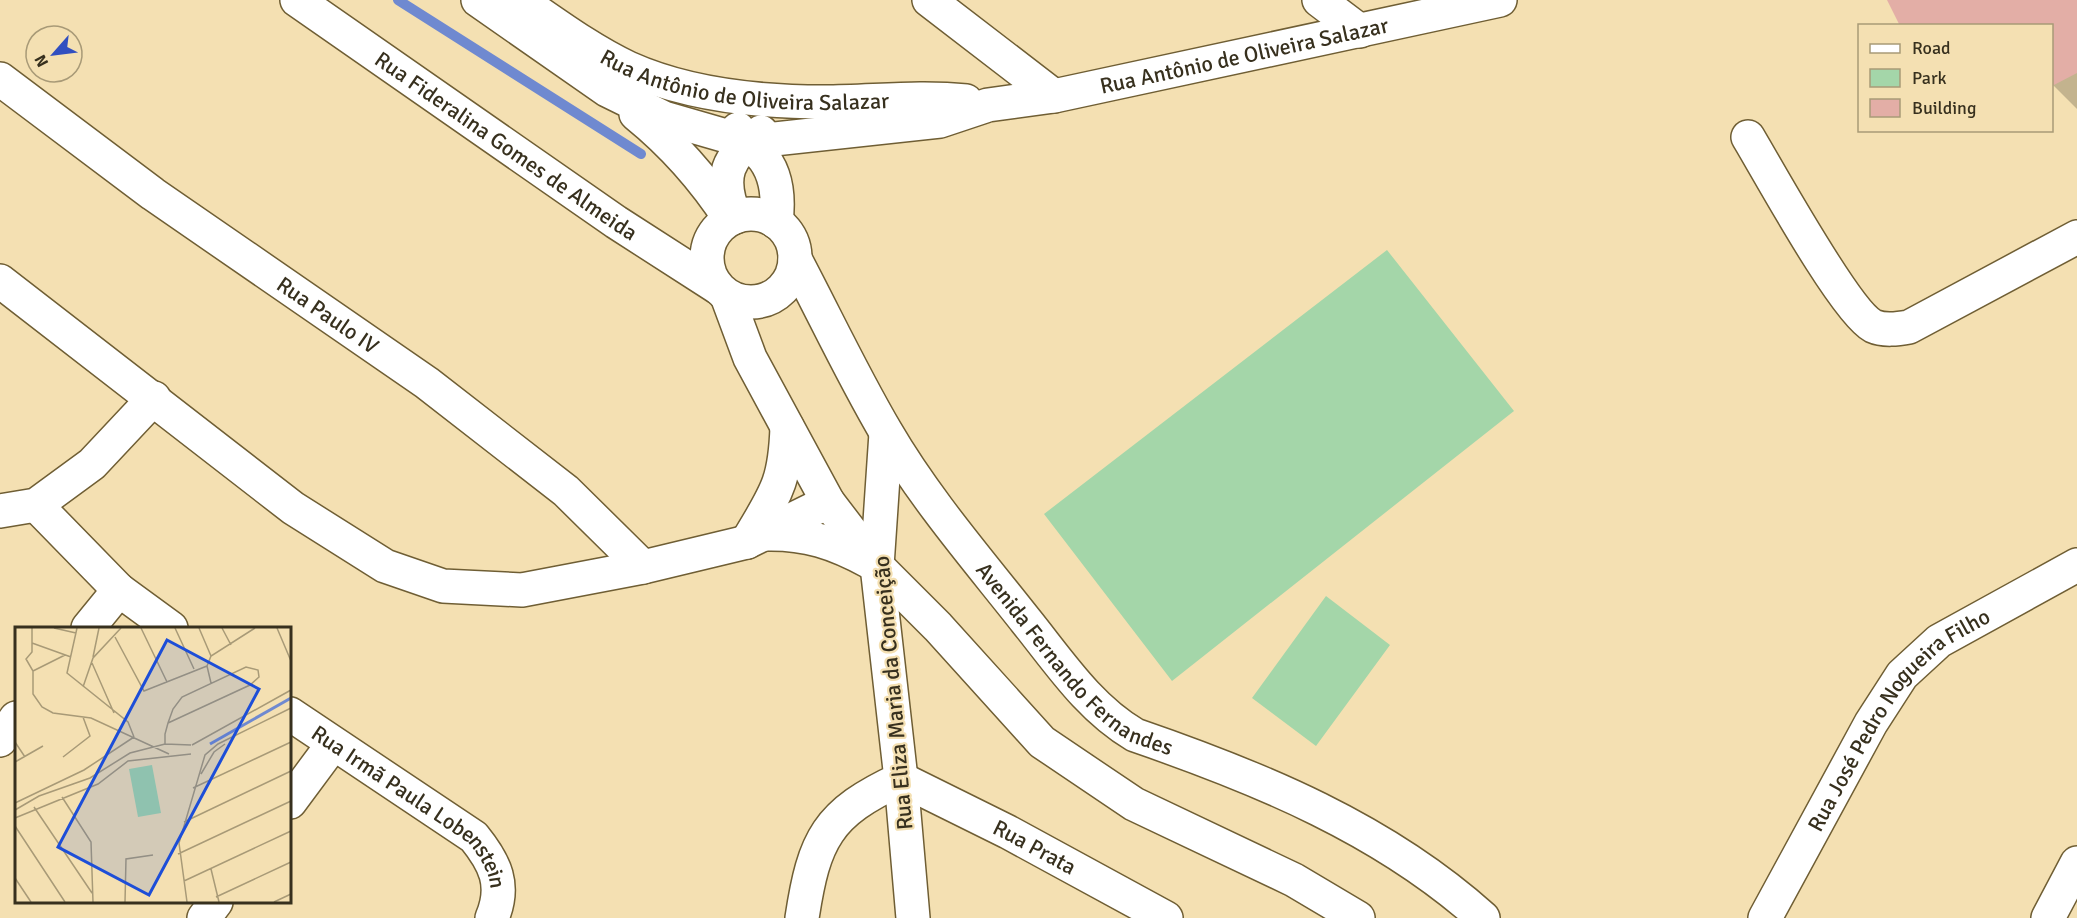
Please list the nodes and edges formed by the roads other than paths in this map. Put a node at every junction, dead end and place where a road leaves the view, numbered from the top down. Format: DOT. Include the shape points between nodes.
graph roads {
  1 [pos="297,0"];
  2 [pos="478,0"];
  3 [pos="520,0"];
  4 [pos="929,0"];
  5 [pos="1319,0"];
  6 [pos="1500,0"];
  7 [pos="1360,31"];
  8 [pos="0,79"];
  9 [pos="688,88"];
  10 [pos="607,90"];
  11 [pos="1054,96"];
  12 [pos="822,102"];
  13 [pos="988,105"];
  14 [pos="1748,136"];
  15 [pos="747,142"];
  16 [pos="733,218"];
  17 [pos="776,222"];
  18 [pos="2077,237"];
  19 [pos="795,259"];
  20 [pos="0,281"];
  21 [pos="722,291"];
  22 [pos="154,398"];
  23 [pos="787,427"];
  24 [pos="886,432"];
  25 [pos="828,502"];
  26 [pos="36,505"];
  27 [pos="0,511"];
  28 [pos="757,538"];
  29 [pos="2077,565"];
  30 [pos="877,566"];
  31 [pos="643,567"];
  32 [pos="119,590"];
  33 [pos="89,627"];
  34 [pos="170,627"];
  35 [pos="291,715"];
  36 [pos="15,719"];
  37 [pos="0,740"];
  38 [pos="333,744"];
  39 [pos="901,779"];
  40 [pos="291,801"];
  41 [pos="2077,862"];
  42 [pos="215,903"];
  43 [pos="204,918"];
  44 [pos="492,918"];
  45 [pos="802,918"];
  46 [pos="914,918"];
  47 [pos="1166,918"];
  48 [pos="1358,918"];
  49 [pos="1483,918"];
  50 [pos="1766,918"];
  51 [pos="2048,918"];
  1 -- 21 [label="street, Rua Fideralina Gomes de Almeida"];
  2 -- 10 [label="street, Rua Antônio de Oliveira Salazar"];
  3 -- 9 [label="street, Rua Antônio de Oliveira Salazar" via="568,34 629,68"];
  4 -- 11 [label="street"];
  5 -- 7 [label="street"];
  6 -- 7 [label="street, Rua Antônio de Oliveira Salazar"];
  7 -- 11 [label="street, Rua Antônio de Oliveira Salazar"];
  8 -- 31 [label="street, Rua Paulo IV" via="153,194 427,383 566,491"];
  9 -- 12 [label="street, Rua Antônio de Oliveira Salazar" via="739,97"];
  9 -- 15 [label="street" via="720,109"];
  10 -- 15 [label="street, Rua Antônio de Oliveira Salazar" via="675,122"];
  10 -- 16 [label="street" via="658,132"];
  11 -- 13 [label="street, Rua Antônio de Oliveira Salazar"];
  12 -- 13 [label="street, Rua Antônio de Oliveira Salazar" via="945,99"];
  12 -- 15 [label="street" via="786,116"];
  13 -- 15 [label="street, Rua Antônio de Oliveira Salazar" via="940,121"];
  14 -- 18 [label="street" via="1848,302 1874,327 1909,327"];
  15 -- 16 [label="street" via="736,152 727,182"];
  15 -- 17 [label="street" via="771,171 778,204"];
  16 -- 17 [label="street" via="756,214"];
  16 -- 21 [label="street" via="719,227 708,250 710,276"];
  17 -- 19 [label="street" via="790,238"];
  19 -- 21 [label="street" via="793,272 777,293 753,302"];
  19 -- 24 [label="street, Avenida Fernando Fernandes"];
  20 -- 22 [label="street"];
  21 -- 23 [label="street" via="750,358"];
  22 -- 26 [label="street" via="92,464"];
  22 -- 31 [label="street" via="293,508 385,566 443,586 522,590"];
  23 -- 25 [label="street"];
  23 -- 28 [label="street" via="780,486"];
  24 -- 30 [label="street, Rua Eliza Maria da Conceição"];
  24 -- 49 [label="street, Avenida Fernando Fernandes" via="953,530 1064,670 1114,722 1135,735 1315,806 1374,837 1415,863"];
  25 -- 28 [label="street"];
  25 -- 30 [label="street"];
  26 -- 27 [label="street"];
  26 -- 32 [label="street"];
  28 -- 30 [label="street" via="793,533 812,536"];
  28 -- 31 [label="street"];
  29 -- 50 [label="street, Rua José Pedro Nogueira Filho" via="1939,641 1902,675 1871,723"];
  30 -- 39 [label="street, Rua Eliza Maria da Conceição"];
  30 -- 48 [label="street" via="1042,742 1134,804 1294,880"];
  32 -- 33 [label="street"];
  32 -- 34 [label="street"];
  35 -- 38 [label="street, Rua Irmã Paula Lobenstein"];
  36 -- 37 [label="street"];
  38 -- 40 [label="street"];
  38 -- 44 [label="street, Rua Irmã Paula Lobenstein" via="474,837 492,860 499,886"];
  39 -- 45 [label="street" via="850,806 830,828 816,853"];
  39 -- 46 [label="street, Rua Eliza Maria da Conceição"];
  39 -- 47 [label="street, Rua Prata"];
  41 -- 51 [label="street"];
  42 -- 43 [label="street"];
}
